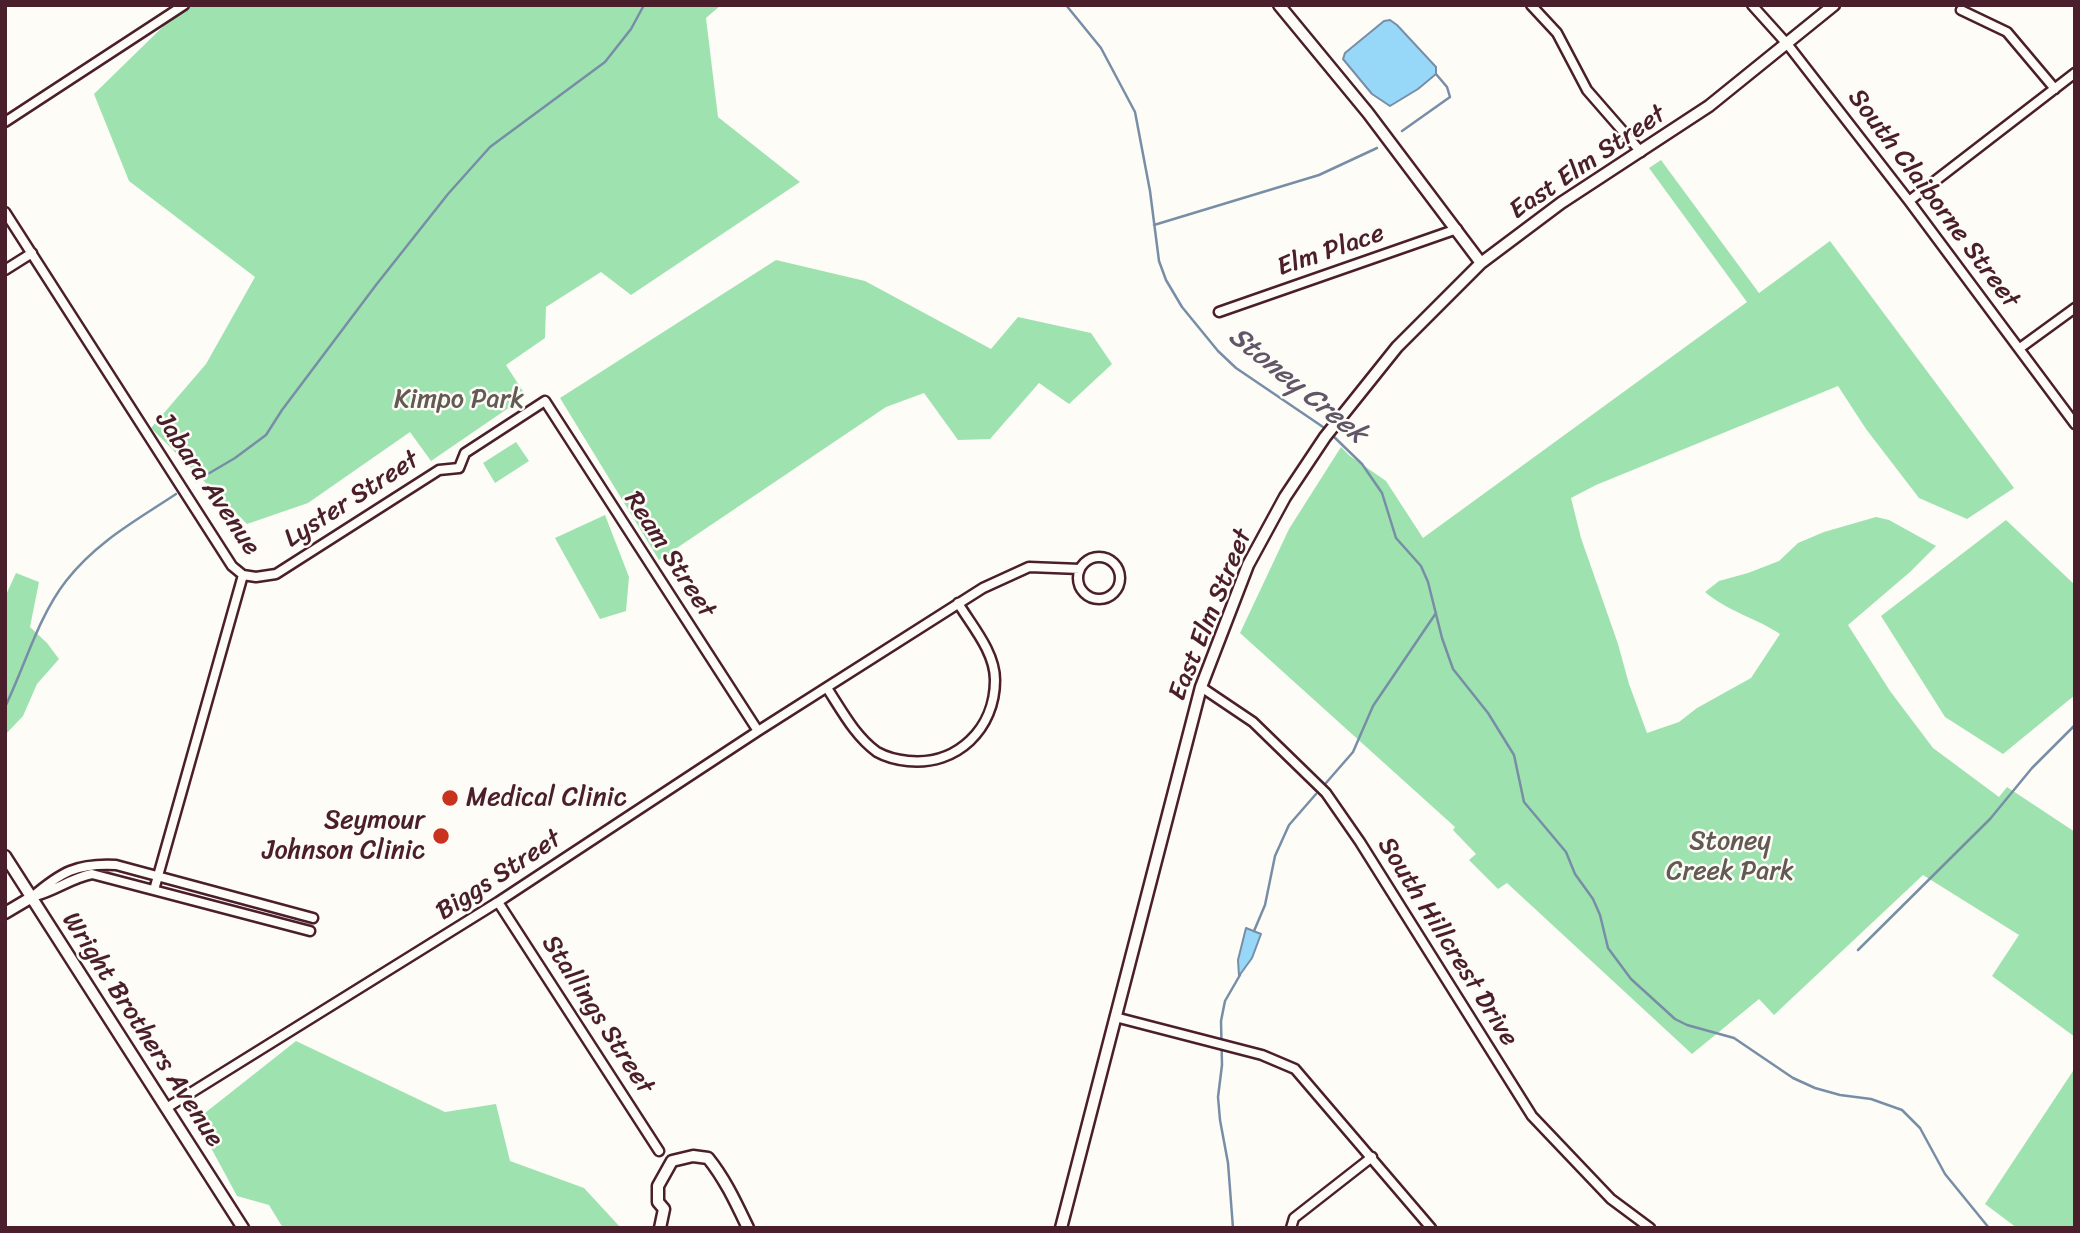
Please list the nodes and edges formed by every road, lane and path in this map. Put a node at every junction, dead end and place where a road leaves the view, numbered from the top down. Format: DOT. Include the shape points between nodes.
graph roads {
  1 [pos="167,5"];
  2 [pos="184,5"];
  3 [pos="1279,5"];
  4 [pos="1531,5"];
  5 [pos="1752,5"];
  6 [pos="1834,5"];
  7 [pos="1961,10"];
  8 [pos="172,14"];
  9 [pos="1788,45"];
  10 [pos="2075,73"];
  11 [pos="2054,89"];
  12 [pos="5,122"];
  13 [pos="1642,152"];
  14 [pos="1909,201"];
  15 [pos="5,212"];
  16 [pos="1457,229"];
  17 [pos="32,253"];
  18 [pos="1481,263"];
  19 [pos="5,270"];
  20 [pos="2075,308"];
  21 [pos="1219,312"];
  22 [pos="2020,348"];
  23 [pos="545,401"];
  24 [pos="2075,424"];
  25 [pos="1080,569"];
  26 [pos="243,575"];
  27 [pos="958,603"];
  28 [pos="1201,687"];
  29 [pos="827,688"];
  30 [pos="758,731"];
  31 [pos="5,856"];
  32 [pos="158,876"];
  33 [pos="154,890"];
  34 [pos="32,897"];
  35 [pos="498,902"];
  36 [pos="5,913"];
  37 [pos="313,918"];
  38 [pos="310,931"];
  39 [pos="1115,1017"];
  40 [pos="168,1107"];
  41 [pos="659,1151"];
  42 [pos="1372,1157"];
  43 [pos="243,1228"];
  44 [pos="660,1228"];
  45 [pos="748,1228"];
  46 [pos="1061,1228"];
  47 [pos="1291,1228"];
  48 [pos="1431,1228"];
  49 [pos="1650,1228"];
  1 -- 8 [label="street"];
  2 -- 8 [label="street"];
  3 -- 16 [label="street"];
  4 -- 13 [label="street" via="1557,33 1587,90"];
  5 -- 9 [label="street, South Claiborne Street"];
  6 -- 9 [label="street, East Elm Street"];
  7 -- 11 [label="street" via="2007,32"];
  8 -- 12 [label="street"];
  9 -- 13 [label="street, East Elm Street"];
  9 -- 14 [label="street, South Claiborne Street"];
  10 -- 11 [label="street"];
  11 -- 14 [label="street"];
  13 -- 18 [label="street, East Elm Street" via="1561,203"];
  14 -- 22 [label="street, South Claiborne Street"];
  15 -- 17 [label="street, Jabara Avenue"];
  16 -- 18 [label="street"];
  16 -- 21 [label="street, Elm Place"];
  17 -- 19 [label="street"];
  17 -- 26 [label="street, Jabara Avenue" via="232,566"];
  18 -- 28 [label="street, East Elm Street" via="1397,346 1325,437 1285,497 1248,565"];
  20 -- 22 [label="street"];
  22 -- 24 [label="street, South Claiborne Street"];
  23 -- 26 [label="street, Lyster Street" via="465,453 459,468 439,470 276,573"];
  23 -- 30 [label="street, Ream Street"];
  25 -- 25 [label="street" via="1079,586 1086,595 1100,600 1112,596 1120,584 1119,569 1108,558 1088,559"];
  25 -- 27 [label="street, Biggs Street" via="1029,567"];
  26 -- 32 [label="street, Jabara Avenue"];
  27 -- 29 [label="street, Biggs Street"];
  27 -- 29 [label="street" via="990,654 995,678 992,704 982,728 965,745 925,763 880,754 861,738"];
  28 -- 39 [label="street, East Elm Street"];
  28 -- 49 [label="street, South Hillcrest Drive" via="1253,722 1326,793 1532,1116 1611,1199"];
  29 -- 30 [label="street, Biggs Street"];
  30 -- 35 [label="street, Biggs Street"];
  31 -- 34 [label="street, Wright Brothers Avenue"];
  32 -- 33 [label="street, Jabara Avenue"];
  32 -- 34 [label="street" via="94,864 76,867"];
  32 -- 37 [label="street"];
  33 -- 34 [label="street" via="92,874"];
  33 -- 38 [label="street"];
  34 -- 36 [label="street"];
  34 -- 40 [label="street, Wright Brothers Avenue"];
  35 -- 40 [label="street, Biggs Street"];
  35 -- 41 [label="street, Stallings Street"];
  39 -- 42 [label="street" via="1262,1055 1295,1069"];
  39 -- 46 [label="street, East Elm Street"];
  40 -- 43 [label="street, Wright Brothers Avenue"];
  42 -- 47 [label="street" via="1294,1218"];
  42 -- 48 [label="street"];
  44 -- 45 [label="street" via="664,1209 658,1202 658,1186 672,1161 693,1156 708,1158 716,1167"];
}
